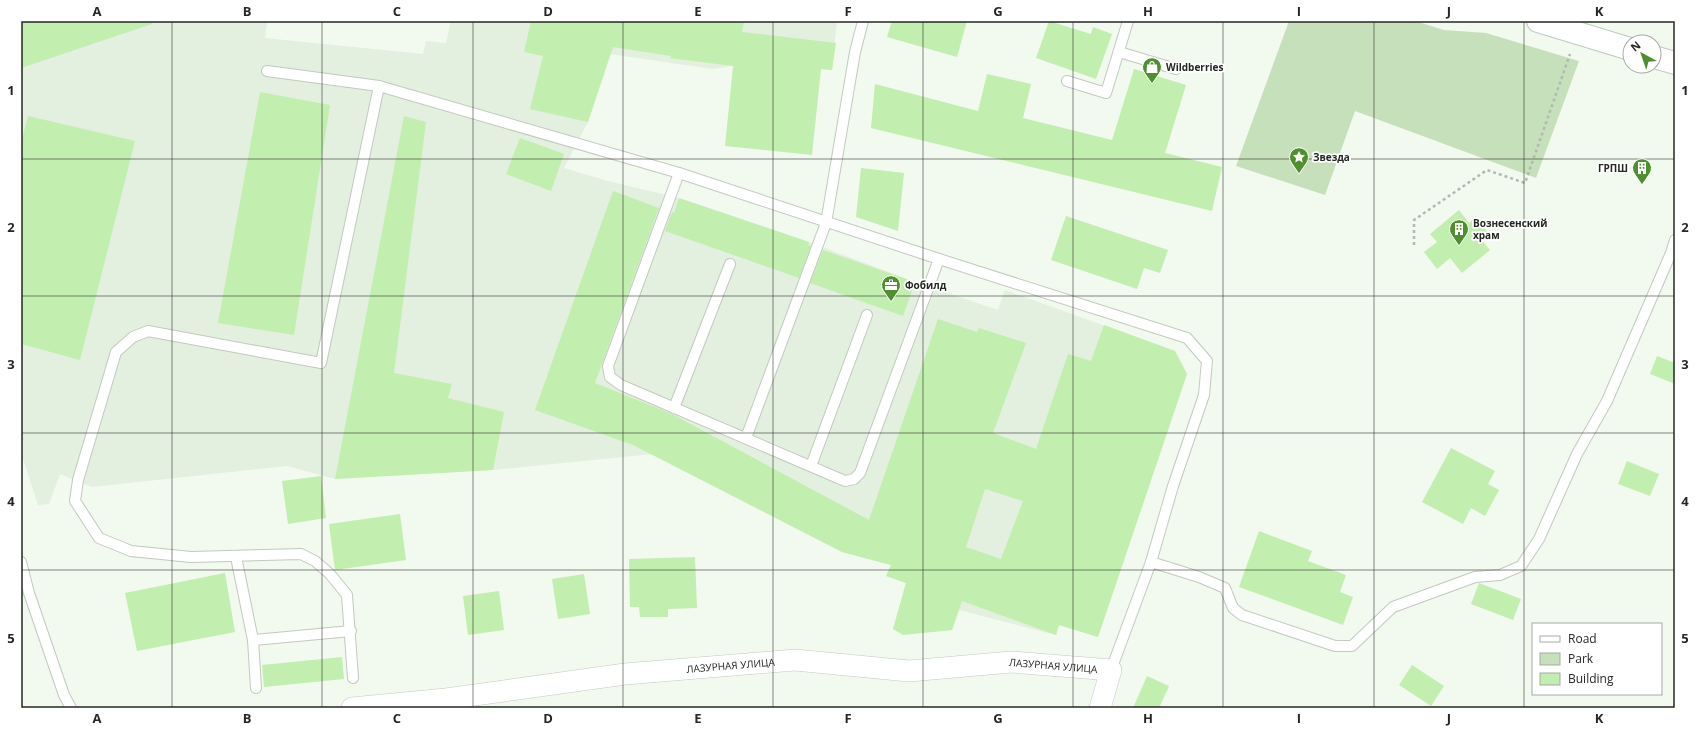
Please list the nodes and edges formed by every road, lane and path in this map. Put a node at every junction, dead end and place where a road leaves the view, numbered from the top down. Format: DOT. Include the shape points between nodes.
graph roads {
  1 [pos="864,21"];
  2 [pos="1128,21"];
  3 [pos="1538,21"];
  4 [pos="1622,47"];
  5 [pos="1571,51"];
  6 [pos="1119,52"];
  7 [pos="1662,59"];
  8 [pos="1675,63"];
  9 [pos="1176,69"];
  10 [pos="267,71"];
  11 [pos="1067,81"];
  12 [pos="379,86"];
  13 [pos="679,173"];
  14 [pos="826,223"];
  15 [pos="1675,240"];
  16 [pos="1414,244"];
  17 [pos="939,259"];
  18 [pos="730,264"];
  19 [pos="867,314"];
  20 [pos="674,408"];
  21 [pos="746,438"];
  22 [pos="811,466"];
  23 [pos="236,557"];
  24 [pos="21,562"];
  25 [pos="1151,562"];
  26 [pos="25,594"];
  27 [pos="351,631"];
  28 [pos="253,640"];
  29 [pos="1111,670"];
  30 [pos="353,678"];
  31 [pos="256,688"];
  32 [pos="71,708"];
  33 [pos="352,708"];
  34 [pos="1100,708"];
  1 -- 14 [label="lane" via="855,52"];
  2 -- 6 [label="lane"];
  3 -- 4 [label="street"];
  5 -- 16 [label="path" via="1525,183 1487,170 1414,220"];
  6 -- 9 [label="lane"];
  6 -- 11 [label="lane" via="1106,93"];
  7 -- 8 [label="street"];
  10 -- 12 [label="lane"];
  12 -- 13 [label="lane"];
  12 -- 23 [label="lane" via="321,363 148,331 132,337 116,352 106,384 78,480 76,501 99,538 131,551 191,557"];
  13 -- 14 [label="lane"];
  13 -- 20 [label="lane" via="608,366 610,377 621,385"];
  14 -- 17 [label="lane"];
  14 -- 21 [label="lane"];
  15 -- 25 [label="lane" via="1607,401 1577,454 1539,539 1521,566 1500,575 1475,577 1393,607 1352,646 1335,646 1242,615 1233,608 1225,588"];
  17 -- 22 [label="lane" via="860,473 854,479 845,481"];
  17 -- 25 [label="lane" via="1187,338 1207,362 1204,395 1173,486"];
  18 -- 20 [label="lane"];
  19 -- 22 [label="lane"];
  20 -- 21 [label="lane"];
  21 -- 22 [label="lane"];
  23 -- 27 [label="lane" via="301,554 315,561 330,574 347,595"];
  23 -- 28 [label="lane"];
  24 -- 26 [label="lane"];
  25 -- 29 [label="lane"];
  26 -- 32 [label="lane" via="64,696"];
  27 -- 28 [label="lane"];
  27 -- 30 [label="lane"];
  28 -- 31 [label="lane"];
  29 -- 33 [label="street, ЛАЗУРНАЯ УЛИЦА" via="1011,662 909,671 794,660 625,674 446,699"];
  29 -- 34 [label="street"];
}
